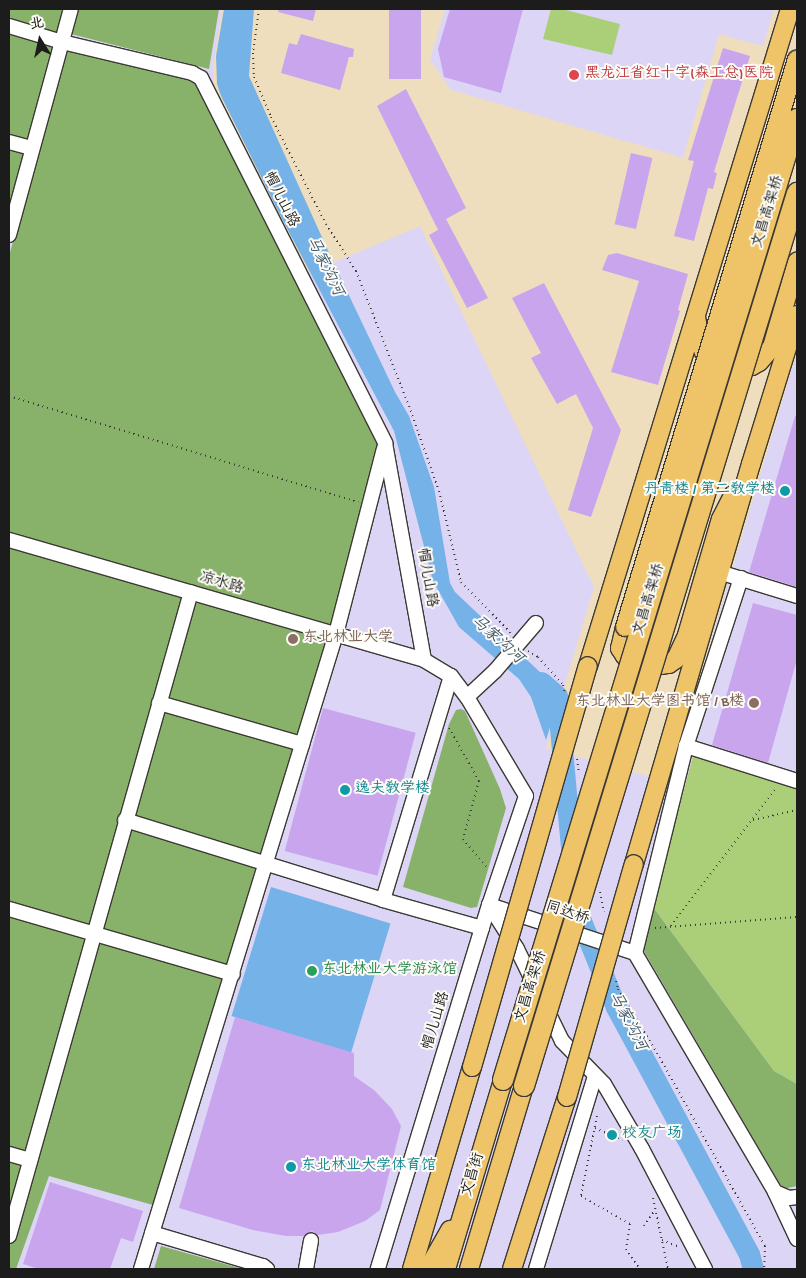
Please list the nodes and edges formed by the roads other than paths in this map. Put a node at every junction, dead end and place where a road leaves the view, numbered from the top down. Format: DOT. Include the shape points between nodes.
graph roads {
  1 [pos="71,9"];
  2 [pos="790,9"];
  3 [pos="9,26"];
  4 [pos="62,42"];
  5 [pos="797,59"];
  6 [pos="797,119"];
  7 [pos="9,142"];
  8 [pos="32,148"];
  9 [pos="797,193"];
  10 [pos="9,235"];
  11 [pos="797,262"];
  12 [pos="695,313"];
  13 [pos="797,315"];
  14 [pos="385,443"];
  15 [pos="751,464"];
  16 [pos="9,540"];
  17 [pos="719,572"];
  18 [pos="741,578"];
  19 [pos="191,592"];
  20 [pos="797,596"];
  21 [pos="536,623"];
  22 [pos="336,634"];
  23 [pos="424,660"];
  24 [pos="451,676"];
  25 [pos="467,697"];
  26 [pos="159,703"];
  27 [pos="302,744"];
  28 [pos="686,746"];
  29 [pos="791,779"];
  30 [pos="126,820"];
  31 [pos="266,864"];
  32 [pos="383,900"];
  33 [pos="488,905"];
  34 [pos="9,909"];
  35 [pos="482,928"];
  36 [pos="93,934"];
  37 [pos="635,954"];
  38 [pos="233,974"];
  39 [pos="595,1076"];
  40 [pos="503,1080"];
  41 [pos="524,1086"];
  42 [pos="9,1154"];
  43 [pos="30,1160"];
  44 [pos="474,1174"];
  45 [pos="775,1192"];
  46 [pos="797,1197"];
  47 [pos="152,1233"];
  48 [pos="9,1236"];
  49 [pos="797,1239"];
  50 [pos="311,1240"];
  51 [pos="141,1269"];
  52 [pos="267,1269"];
  53 [pos="306,1269"];
  54 [pos="378,1269"];
  55 [pos="412,1269"];
  56 [pos="428,1269"];
  57 [pos="446,1269"];
  58 [pos="469,1269"];
  59 [pos="512,1269"];
  60 [pos="536,1269"];
  61 [pos="705,1269"];
  1 -- 4 [label="street"];
  2 -- 12 [label="main road"];
  3 -- 4 [label="street, 帽儿山路"];
  4 -- 8 [label="street"];
  4 -- 14 [label="street, 帽儿山路" via="192,72 201,78"];
  5 -- 15 [label="main road, bridge" via="625,626 620,648 630,660 654,666 669,664 676,659 687,635 721,518"];
  6 -- 40 [label="highway, 文昌高架桥, bridge"];
  7 -- 8 [label="street"];
  8 -- 10 [label="street"];
  9 -- 41 [label="highway, 文昌高架桥, bridge"];
  11 -- 12 [label="main road" via="772,347 752,366 720,363 704,352"];
  12 -- 55 [label="main road, bridge"];
  13 -- 15 [label="main road"];
  14 -- 22 [label="street"];
  14 -- 23 [label="street, 帽儿山路"];
  15 -- 17 [label="main road"];
  16 -- 19 [label="street, 凉水路"];
  17 -- 18 [label="street"];
  17 -- 59 [label="main road, bridge" via="567,1097"];
  18 -- 20 [label="street"];
  18 -- 28 [label="street"];
  19 -- 22 [label="street, 凉水路"];
  19 -- 26 [label="street"];
  21 -- 25 [label="street" via="495,671"];
  22 -- 23 [label="street, 凉水路"];
  22 -- 27 [label="street"];
  23 -- 24 [label="street, 帽儿山路"];
  24 -- 25 [label="street, 帽儿山路"];
  24 -- 32 [label="street"];
  25 -- 33 [label="street, 帽儿山路" via="526,796"];
  26 -- 27 [label="street"];
  26 -- 30 [label="street"];
  27 -- 31 [label="street"];
  28 -- 29 [label="street"];
  28 -- 37 [label="street"];
  30 -- 31 [label="street"];
  30 -- 36 [label="street"];
  31 -- 32 [label="street"];
  31 -- 38 [label="street"];
  32 -- 35 [label="street"];
  33 -- 35 [label="street, 帽儿山路"];
  33 -- 37 [label="street, 同达桥, bridge"];
  33 -- 39 [label="street" via="517,949 562,1041"];
  34 -- 36 [label="street"];
  35 -- 54 [label="street, 帽儿山路"];
  36 -- 38 [label="street"];
  36 -- 43 [label="street"];
  37 -- 45 [label="street"];
  38 -- 47 [label="street"];
  39 -- 60 [label="street"];
  39 -- 61 [label="street" via="604,1084 642,1149"];
  40 -- 44 [label="main road, 文昌街"];
  41 -- 58 [label="main road, 文昌街"];
  42 -- 43 [label="street"];
  43 -- 48 [label="street"];
  44 -- 56 [label="main road" via="457,1218"];
  44 -- 57 [label="main road, 文昌街"];
  45 -- 46 [label="street" via="789,1198"];
  45 -- 49 [label="street"];
  47 -- 51 [label="street"];
  47 -- 52 [label="street"];
  50 -- 53 [label="street"];
}
